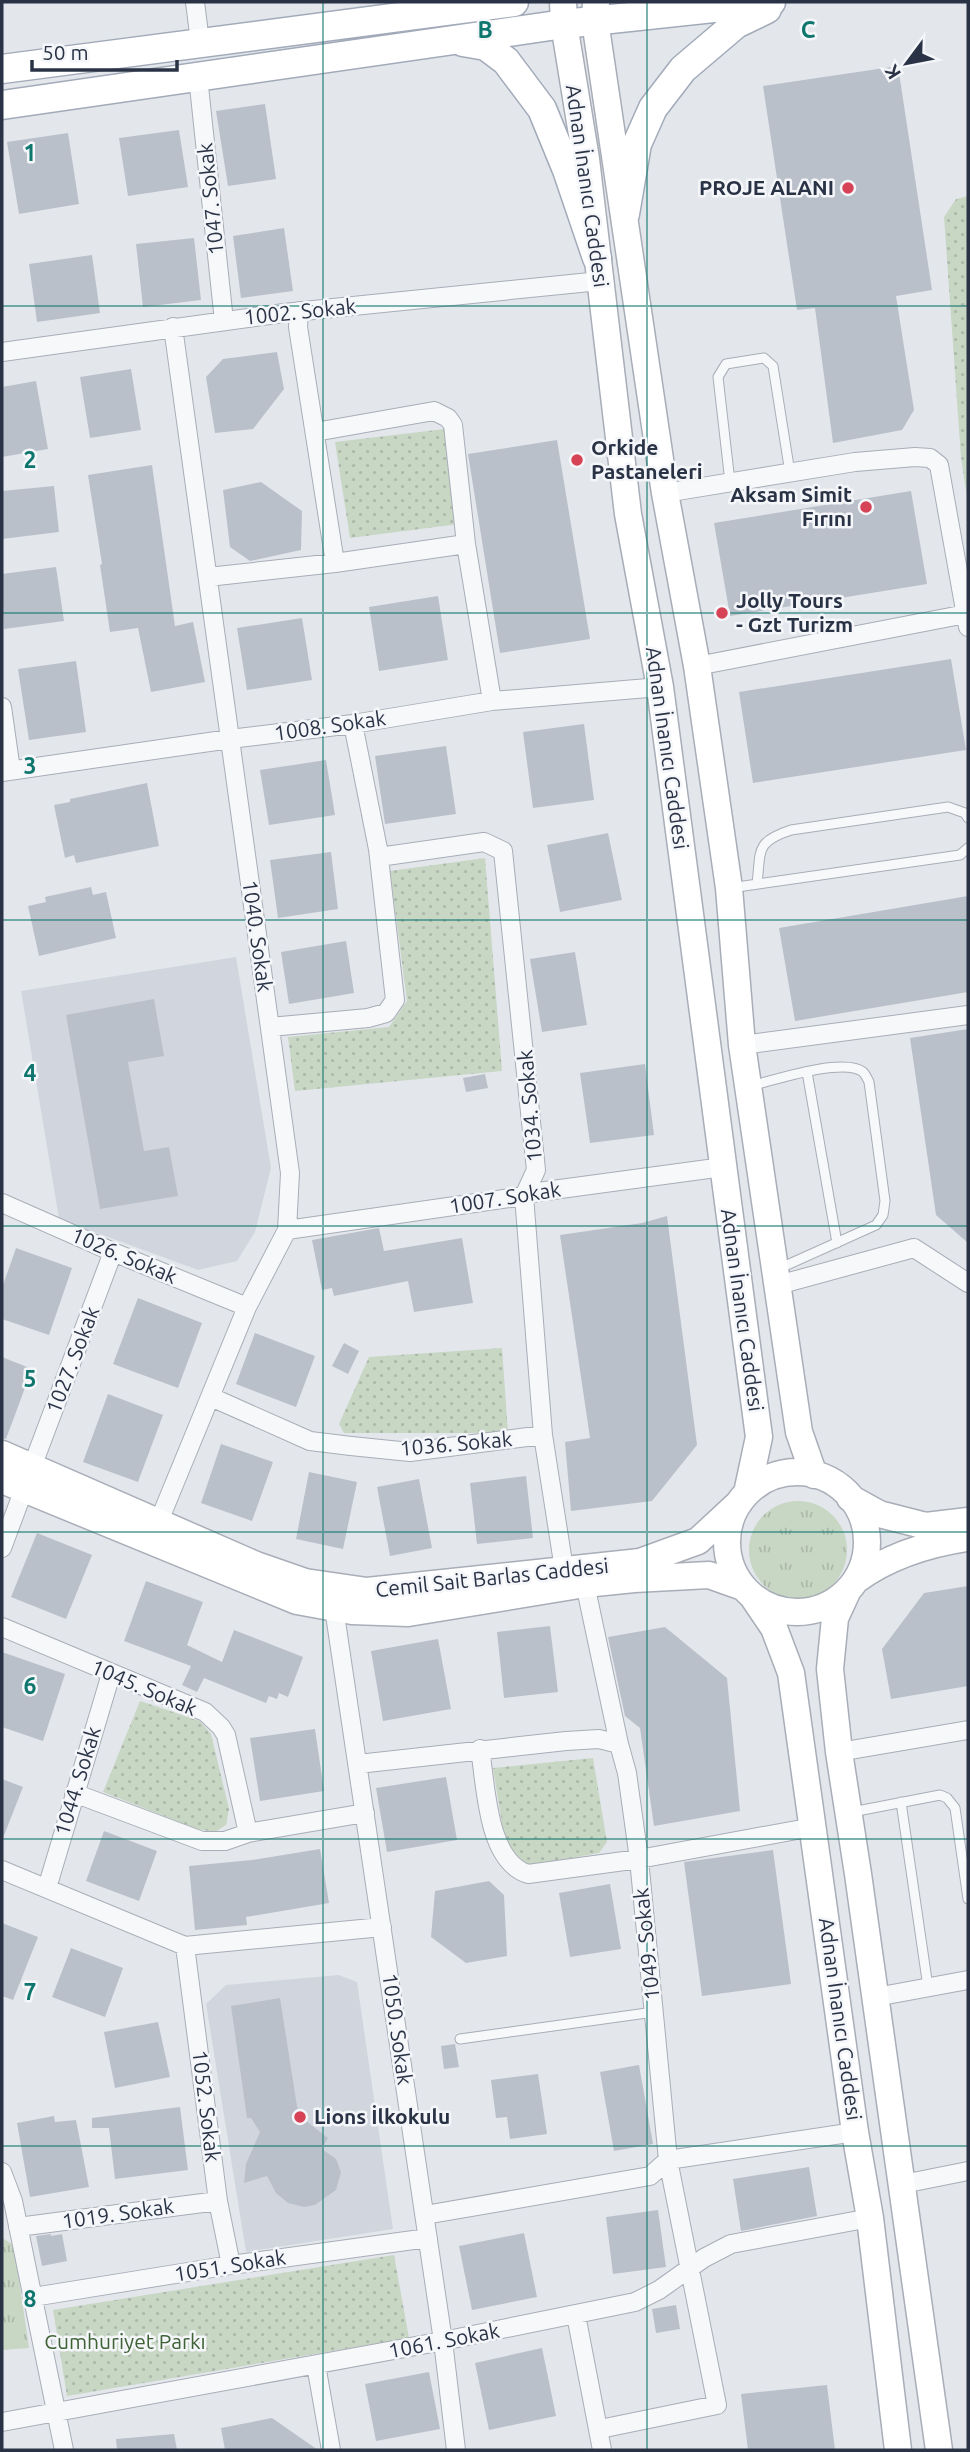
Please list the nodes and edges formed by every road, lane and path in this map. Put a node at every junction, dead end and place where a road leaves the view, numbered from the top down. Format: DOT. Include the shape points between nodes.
graph roads {
  1 [pos="195,2"];
  2 [pos="514,2"];
  3 [pos="771,2"];
  4 [pos="783,2"];
  5 [pos="596,11"];
  6 [pos="564,13"];
  7 [pos="453,40"];
  8 [pos="200,42"];
  9 [pos="2,69"];
  10 [pos="198,77"];
  11 [pos="2,105"];
  12 [pos="625,214"];
  13 [pos="599,269"];
  14 [pos="299,312"];
  15 [pos="224,321"];
  16 [pos="173,327"];
  17 [pos="2,352"];
  18 [pos="315,432"];
  19 [pos="790,473"];
  20 [pos="730,482"];
  21 [pos="665,493"];
  22 [pos="466,544"];
  23 [pos="335,564"];
  24 [pos="208,577"];
  25 [pos="967,620"];
  26 [pos="697,666"];
  27 [pos="660,687"];
  28 [pos="492,701"];
  29 [pos="2,707"];
  30 [pos="353,724"];
  31 [pos="230,738"];
  32 [pos="6,771"];
  33 [pos="968,818"];
  34 [pos="968,848"];
  35 [pos="379,858"];
  36 [pos="757,884"];
  37 [pos="729,888"];
  38 [pos="968,1015"];
  39 [pos="270,1027"];
  40 [pos="743,1045"];
  41 [pos="807,1072"];
  42 [pos="748,1086"];
  43 [pos="723,1167"];
  44 [pos="524,1196"];
  45 [pos="2,1203"];
  46 [pos="287,1230"];
  47 [pos="837,1243"];
  48 [pos="113,1252"];
  49 [pos="777,1277"];
  50 [pos="968,1283"];
  51 [pos="247,1307"];
  52 [pos="211,1397"];
  53 [pos="543,1435"];
  54 [pos="2,1454"];
  55 [pos="814,1475"];
  56 [pos="19,1479"];
  57 [pos="743,1498"];
  58 [pos="850,1498"];
  59 [pos="159,1521"];
  60 [pos="968,1521"];
  61 [pos="968,1538"];
  62 [pos="2,1548"];
  63 [pos="575,1577"];
  64 [pos="851,1586"];
  65 [pos="748,1592"];
  66 [pos="334,1608"];
  67 [pos="2,1627"];
  68 [pos="111,1674"];
  69 [pos="968,1730"];
  70 [pos="619,1744"];
  71 [pos="480,1749"];
  72 [pos="839,1752"];
  73 [pos="358,1764"];
  74 [pos="74,1794"];
  75 [pos="901,1802"];
  76 [pos="365,1812"];
  77 [pos="849,1812"];
  78 [pos="813,1827"];
  79 [pos="248,1833"];
  80 [pos="639,1859"];
  81 [pos="2,1870"];
  82 [pos="47,1888"];
  83 [pos="968,1899"];
  84 [pos="382,1927"];
  85 [pos="185,1946"];
  86 [pos="968,1980"];
  87 [pos="928,1987"];
  88 [pos="876,1997"];
  89 [pos="654,2012"];
  90 [pos="460,2039"];
  91 [pos="855,2132"];
  92 [pos="668,2160"];
  93 [pos="968,2171"];
  94 [pos="2,2172"];
  95 [pos="903,2184"];
  96 [pos="218,2201"];
  97 [pos="425,2215"];
  98 [pos="870,2218"];
  99 [pos="18,2227"];
  100 [pos="428,2238"];
  101 [pos="231,2265"];
  102 [pos="690,2268"];
  103 [pos="33,2297"];
  104 [pos="576,2315"];
  105 [pos="443,2342"];
  106 [pos="316,2365"];
  107 [pos="58,2412"];
  108 [pos="2,2422"];
  109 [pos="600,2429"];
  110 [pos="64,2450"];
  111 [pos="331,2450"];
  112 [pos="456,2450"];
  113 [pos="602,2450"];
  114 [pos="898,2450"];
  115 [pos="939,2450"];
  1 -- 8 [label="street"];
  2 -- 8 [label="main road"];
  3 -- 5 [label="main road"];
  4 -- 12 [label="main road" via="736,24 683,69 653,108 637,144"];
  5 -- 6 [label="main road"];
  5 -- 12 [label="main road, Adnan İnanıcı Caddesi"];
  6 -- 7 [label="main road"];
  6 -- 13 [label="main road, Adnan İnanıcı Caddesi"];
  7 -- 10 [label="main road"];
  7 -- 13 [label="main road" via="486,46 506,61 542,109"];
  8 -- 9 [label="main road"];
  10 -- 11 [label="main road"];
  10 -- 15 [label="street, 1047. Sokak"];
  12 -- 21 [label="main road, Adnan İnanıcı Caddesi"];
  13 -- 14 [label="street, 1002. Sokak"];
  13 -- 27 [label="main road, Adnan İnanıcı Caddesi" via="628,514"];
  14 -- 15 [label="street, 1002. Sokak"];
  14 -- 18 [label="street"];
  15 -- 16 [label="street, 1002. Sokak"];
  16 -- 17 [label="street, 1002. Sokak"];
  16 -- 24 [label="street, 1040. Sokak"];
  18 -- 22 [label="street" via="434,411 448,418 453,425"];
  18 -- 23 [label="street"];
  19 -- 20 [label="street"];
  19 -- 20 [label="lane" via="773,366 764,358 726,364 718,377"];
  19 -- 25 [label="street" via="915,457 930,458 939,465"];
  20 -- 21 [label="street"];
  21 -- 26 [label="main road, Adnan İnanıcı Caddesi"];
  22 -- 23 [label="street"];
  22 -- 28 [label="street"];
  23 -- 24 [label="street"];
  24 -- 31 [label="street, 1040. Sokak"];
  25 -- 26 [label="street"];
  26 -- 37 [label="main road, Adnan İnanıcı Caddesi"];
  27 -- 28 [label="street, 1008. Sokak"];
  27 -- 43 [label="main road, Adnan İnanıcı Caddesi"];
  28 -- 30 [label="street, 1008. Sokak"];
  29 -- 32 [label="street"];
  30 -- 31 [label="street, 1008. Sokak"];
  30 -- 35 [label="street"];
  31 -- 32 [label="street, 1008. Sokak"];
  31 -- 39 [label="street, 1040. Sokak"];
  33 -- 36 [label="lane" via="948,807 791,830 769,837 761,850"];
  34 -- 36 [label="lane" via="960,855"];
  35 -- 39 [label="street" via="395,1000 386,1013 368,1018"];
  35 -- 44 [label="street, 1034. Sokak" via="484,842 503,851 536,1170"];
  36 -- 37 [label="lane"];
  37 -- 40 [label="main road, Adnan İnanıcı Caddesi"];
  38 -- 40 [label="street"];
  39 -- 46 [label="street, 1040. Sokak" via="290,1173"];
  40 -- 42 [label="main road, Adnan İnanıcı Caddesi"];
  41 -- 42 [label="lane"];
  41 -- 47 [label="lane"];
  41 -- 47 [label="lane" via="847,1067 863,1072 869,1082 884,1215 876,1225"];
  42 -- 49 [label="main road, Adnan İnanıcı Caddesi"];
  43 -- 44 [label="street, 1007. Sokak"];
  43 -- 57 [label="main road, Adnan İnanıcı Caddesi" via="760,1437"];
  44 -- 46 [label="street, 1007. Sokak"];
  44 -- 53 [label="street, 1034. Sokak"];
  45 -- 48 [label="street, 1026. Sokak"];
  46 -- 51 [label="street, 1040. Sokak"];
  47 -- 49 [label="lane"];
  48 -- 51 [label="street, 1026. Sokak"];
  48 -- 56 [label="street, 1027. Sokak"];
  49 -- 50 [label="street" via="914,1248"];
  49 -- 55 [label="main road, Adnan İnanıcı Caddesi" via="799,1432"];
  51 -- 52 [label="street, 1040. Sokak"];
  52 -- 53 [label="street, 1036. Sokak" via="310,1441 351,1446 410,1451"];
  52 -- 59 [label="street, 1040. Sokak"];
  53 -- 63 [label="street, 1034. Sokak"];
  54 -- 56 [label="main road, Cemil Sait Barlas Caddesi"];
  55 -- 57 [label="main road" via="771,1477"];
  55 -- 58 [label="main road"];
  56 -- 59 [label="main road, Cemil Sait Barlas Caddesi"];
  56 -- 62 [label="street, 1027. Sokak"];
  56 -- 66 [label="main road, Cemil Sait Barlas Caddesi" via="297,1601"];
  57 -- 63 [label="main road, Cemil Sait Barlas Caddesi" via="698,1541 640,1562"];
  57 -- 65 [label="main road" via="731,1518 727,1547 732,1568"];
  58 -- 60 [label="main road" via="879,1514 926,1526"];
  58 -- 64 [label="main road" via="866,1538 862,1567"];
  59 -- 63 [label="main road, Cemil Sait Barlas Caddesi" via="305,1582 367,1591"];
  61 -- 64 [label="main road" via="939,1542 883,1562"];
  63 -- 65 [label="main road, Cemil Sait Barlas Caddesi" via="709,1575"];
  63 -- 66 [label="main road, Cemil Sait Barlas Caddesi" via="408,1613"];
  63 -- 70 [label="street, 1049. Sokak"];
  64 -- 65 [label="main road" via="835,1601 808,1612 779,1610"];
  64 -- 72 [label="main road, Adnan İnanıcı Caddesi" via="835,1619 830,1668"];
  65 -- 78 [label="main road, Adnan İnanıcı Caddesi" via="775,1628 791,1673"];
  66 -- 73 [label="street, 1050. Sokak"];
  67 -- 68 [label="street, 1045. Sokak"];
  68 -- 74 [label="street, 1044. Sokak"];
  68 -- 79 [label="street, 1045. Sokak" via="205,1712 220,1727 226,1735"];
  69 -- 72 [label="street"];
  70 -- 71 [label="street" via="599,1739"];
  70 -- 80 [label="street, 1049. Sokak"];
  71 -- 73 [label="street"];
  71 -- 80 [label="street" via="496,1841 517,1870 528,1874"];
  72 -- 77 [label="main road, Adnan İnanıcı Caddesi"];
  73 -- 76 [label="street, 1050. Sokak"];
  74 -- 79 [label="street" via="202,1840 225,1841"];
  74 -- 82 [label="street, 1044. Sokak"];
  75 -- 77 [label="lane"];
  75 -- 83 [label="lane" via="940,1795 954,1808"];
  75 -- 87 [label="lane"];
  76 -- 79 [label="street"];
  76 -- 84 [label="street, 1050. Sokak"];
  77 -- 88 [label="main road, Adnan İnanıcı Caddesi"];
  78 -- 80 [label="street"];
  78 -- 91 [label="main road, Adnan İnanıcı Caddesi"];
  80 -- 89 [label="street, 1049. Sokak"];
  81 -- 82 [label="street"];
  82 -- 85 [label="street"];
  84 -- 85 [label="street"];
  84 -- 97 [label="street, 1050. Sokak"];
  85 -- 96 [label="street, 1052. Sokak"];
  86 -- 87 [label="street"];
  87 -- 88 [label="street"];
  88 -- 95 [label="main road, Adnan İnanıcı Caddesi"];
  89 -- 90 [label="lane"];
  89 -- 92 [label="street, 1049. Sokak"];
  91 -- 92 [label="street"];
  91 -- 98 [label="main road, Adnan İnanıcı Caddesi"];
  92 -- 97 [label="street" via="650,2176"];
  92 -- 102 [label="street, 1049. Sokak"];
  93 -- 95 [label="street"];
  94 -- 99 [label="street"];
  95 -- 115 [label="main road, Adnan İnanıcı Caddesi"];
  96 -- 99 [label="street, 1019. Sokak"];
  96 -- 101 [label="street, 1052. Sokak"];
  97 -- 100 [label="street, 1050. Sokak"];
  98 -- 102 [label="street, 1061. Sokak" via="730,2244"];
  98 -- 114 [label="main road, Adnan İnanıcı Caddesi"];
  99 -- 103 [label="street"];
  100 -- 101 [label="street, 1051. Sokak"];
  100 -- 105 [label="street, 1050. Sokak"];
  101 -- 103 [label="street, 1051. Sokak"];
  102 -- 104 [label="street, 1061. Sokak" via="635,2302"];
  102 -- 109 [label="street, 1049. Sokak" via="717,2405"];
  103 -- 107 [label="street"];
  104 -- 105 [label="street, 1061. Sokak"];
  104 -- 109 [label="street"];
  105 -- 106 [label="street, 1061. Sokak"];
  105 -- 112 [label="street, 1050. Sokak"];
  106 -- 107 [label="street, 1061. Sokak"];
  106 -- 111 [label="street"];
  107 -- 108 [label="street, 1061. Sokak"];
  107 -- 110 [label="street"];
  109 -- 113 [label="street"];
}
